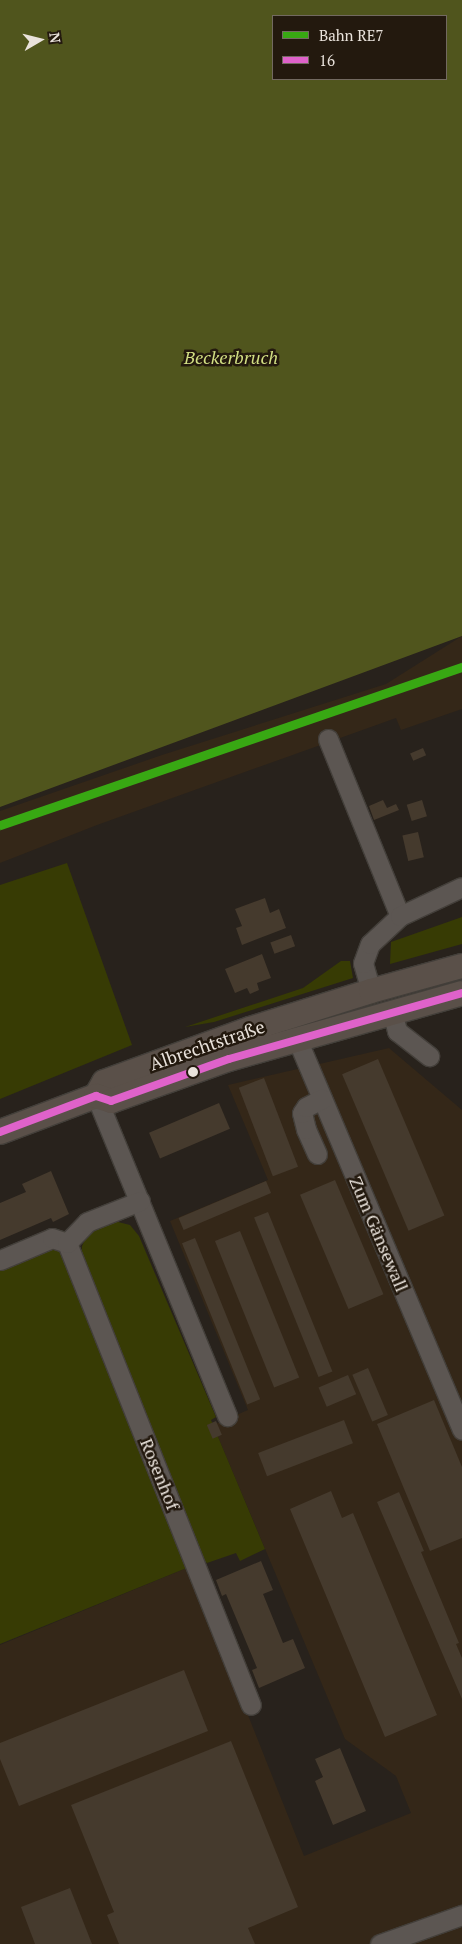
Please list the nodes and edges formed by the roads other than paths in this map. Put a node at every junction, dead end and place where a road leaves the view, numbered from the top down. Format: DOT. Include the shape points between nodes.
graph roads {
  1 [pos="328,738"];
  2 [pos="462,887"];
  3 [pos="400,916"];
  4 [pos="462,966"];
  5 [pos="371,991"];
  6 [pos="462,993"];
  7 [pos="392,1012"];
  8 [pos="297,1039"];
  9 [pos="429,1056"];
  10 [pos="96,1096"];
  11 [pos="322,1099"];
  12 [pos="0,1132"];
  13 [pos="317,1154"];
  14 [pos="140,1201"];
  15 [pos="67,1243"];
  16 [pos="0,1260"];
  17 [pos="226,1416"];
  18 [pos="462,1430"];
  19 [pos="251,1705"];
  20 [pos="462,1915"];
  21 [pos="380,1944"];
  1 -- 3 [label="street"];
  2 -- 3 [label="street"];
  3 -- 5 [label="street" via="370,944 363,963"];
  4 -- 5 [label="main road, Albrechtstraße"];
  5 -- 10 [label="main road, Albrechtstraße" via="250,1029 104,1082"];
  6 -- 7 [label="main road, Albrechtstraße"];
  7 -- 8 [label="main road, Albrechtstraße"];
  7 -- 9 [label="street" via="397,1031"];
  8 -- 10 [label="main road, Albrechtstraße" via="110,1100"];
  8 -- 11 [label="street, Zum Gänsewall"];
  10 -- 12 [label="main road, Albrechtstraße"];
  10 -- 14 [label="street"];
  11 -- 13 [label="street" via="306,1107 302,1113"];
  11 -- 18 [label="street, Zum Gänsewall" via="396,1254"];
  14 -- 15 [label="street" via="87,1222"];
  14 -- 17 [label="street"];
  15 -- 16 [label="street" via="52,1238"];
  15 -- 19 [label="street, Rosenhof"];
  20 -- 21 [label="street"];
}
